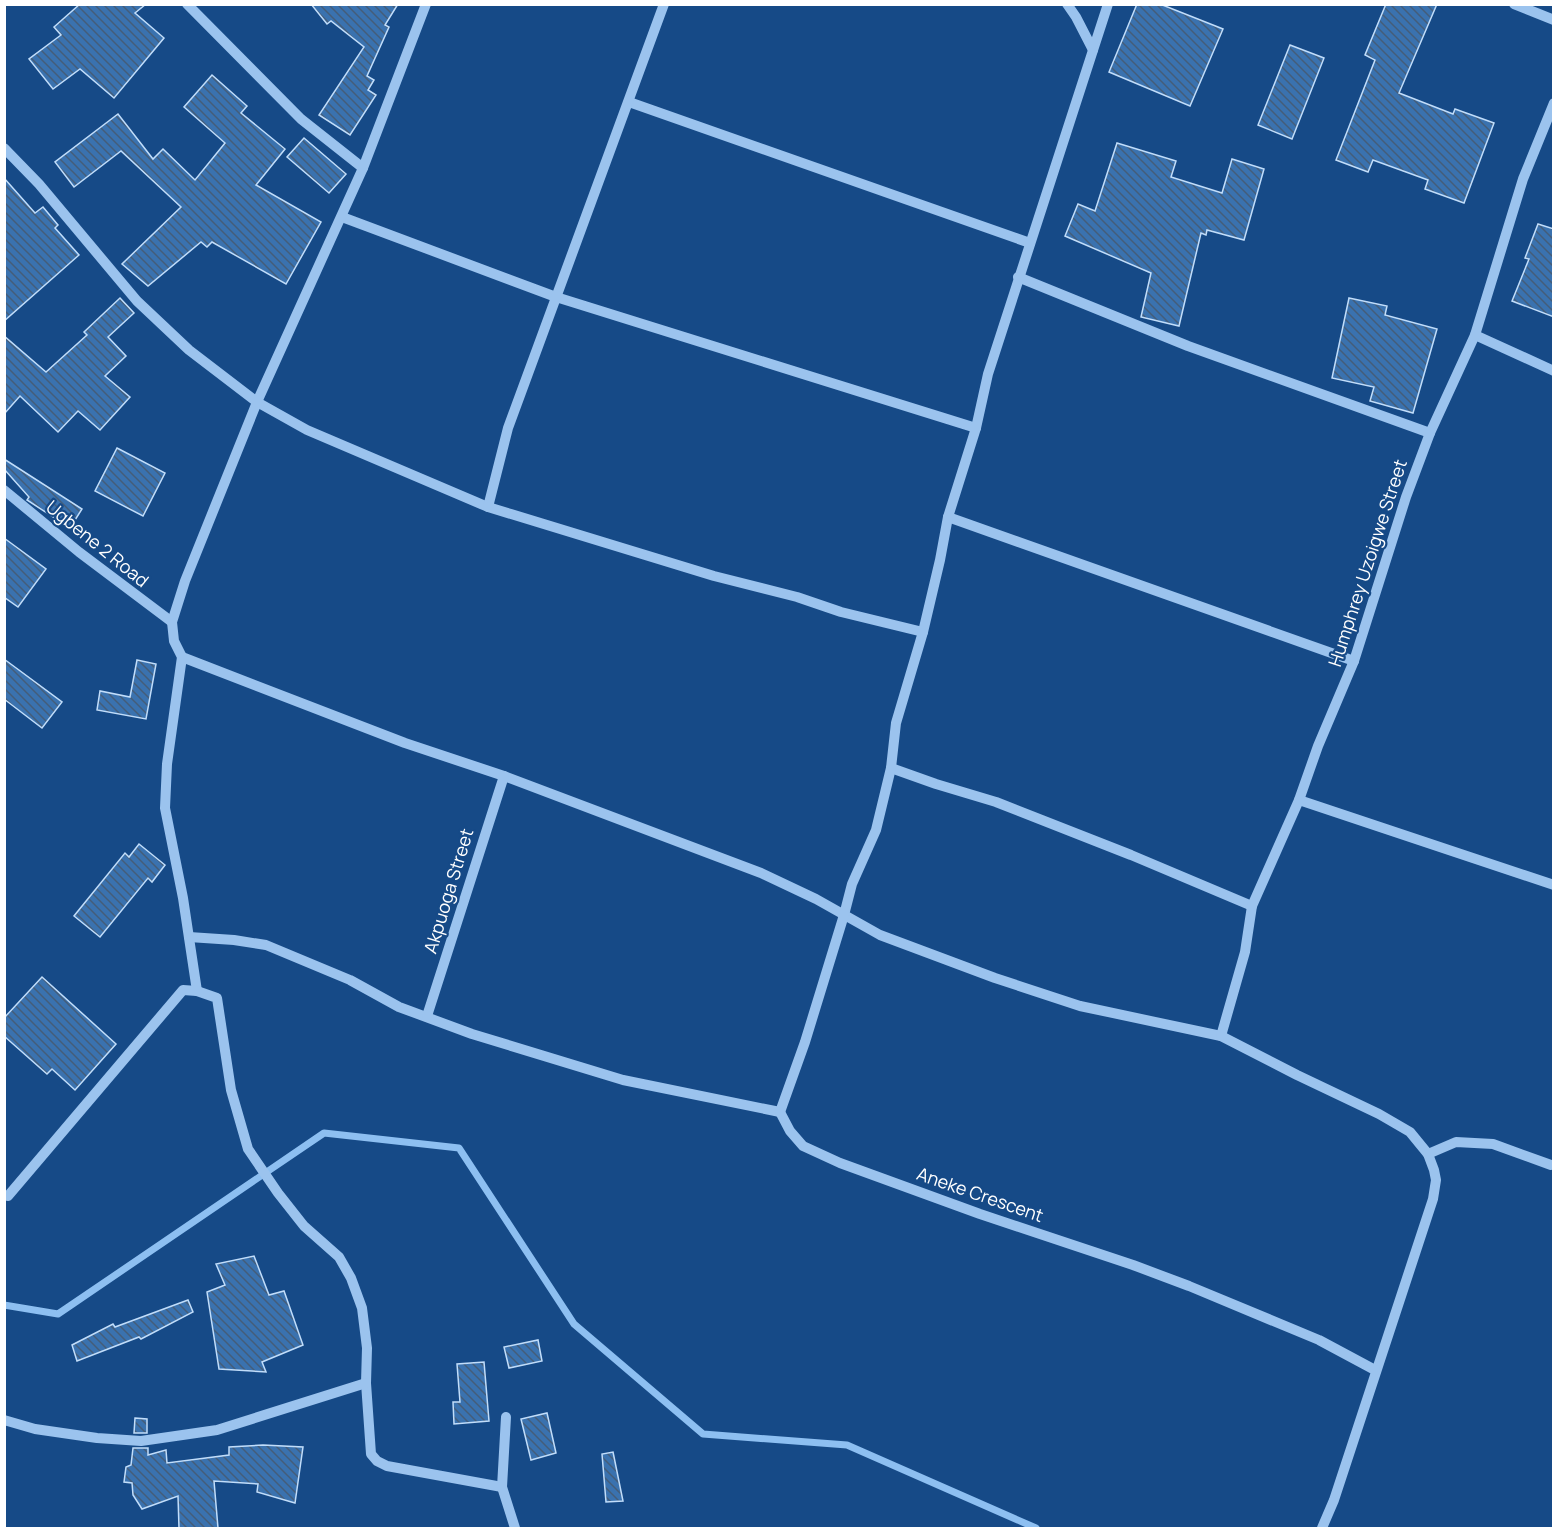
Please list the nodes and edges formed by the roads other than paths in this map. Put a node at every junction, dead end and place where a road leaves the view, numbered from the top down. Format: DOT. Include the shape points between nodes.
graph roads {
  1 [pos="187,4"];
  2 [pos="426,4"];
  3 [pos="664,4"];
  4 [pos="1067,4"];
  5 [pos="1108,4"];
  6 [pos="1514,4"];
  7 [pos="1554,20"];
  8 [pos="1094,50"];
  9 [pos="629,102"];
  10 [pos="1554,102"];
  11 [pos="4,148"];
  12 [pos="363,168"];
  13 [pos="342,217"];
  14 [pos="1030,243"];
  15 [pos="1018,277"];
  16 [pos="556,297"];
  17 [pos="1475,335"];
  18 [pos="1554,371"];
  19 [pos="257,402"];
  20 [pos="976,428"];
  21 [pos="1430,433"];
  22 [pos="4,490"];
  23 [pos="488,507"];
  24 [pos="948,517"];
  25 [pos="172,622"];
  26 [pos="922,632"];
  27 [pos="182,657"];
  28 [pos="1354,662"];
  29 [pos="891,768"];
  30 [pos="504,776"];
  31 [pos="1299,800"];
  32 [pos="1554,885"];
  33 [pos="1252,906"];
  34 [pos="844,915"];
  35 [pos="189,937"];
  36 [pos="197,991"];
  37 [pos="427,1016"];
  38 [pos="1221,1036"];
  39 [pos="780,1112"];
  40 [pos="1428,1154"];
  41 [pos="1551,1165"];
  42 [pos="8,1196"];
  43 [pos="1376,1370"];
  44 [pos="366,1383"];
  45 [pos="506,1417"];
  46 [pos="4,1420"];
  47 [pos="502,1486"];
  48 [pos="515,1528"];
  49 [pos="1322,1528"];
  1 -- 12 [label="street" via="301,119"];
  2 -- 12 [label="street"];
  3 -- 9 [label="street"];
  4 -- 8 [label="street"];
  5 -- 8 [label="street"];
  6 -- 7 [label="street"];
  8 -- 14 [label="street"];
  9 -- 14 [label="street"];
  9 -- 16 [label="street"];
  10 -- 17 [label="street, Humphrey Uzoigwe Street" via="1523,179"];
  11 -- 19 [label="street" via="138,301 189,350"];
  12 -- 13 [label="street"];
  13 -- 16 [label="street"];
  13 -- 19 [label="street"];
  14 -- 15 [label="street"];
  15 -- 20 [label="street"];
  15 -- 21 [label="street" via="1188,346"];
  16 -- 20 [label="street"];
  16 -- 23 [label="street" via="508,428"];
  17 -- 18 [label="street"];
  17 -- 21 [label="street, Humphrey Uzoigwe Street"];
  19 -- 23 [label="street" via="307,430"];
  19 -- 25 [label="street" via="184,581"];
  20 -- 24 [label="street"];
  21 -- 28 [label="street, Humphrey Uzoigwe Street"];
  22 -- 25 [label="street, Ugbene 2 Road"];
  23 -- 26 [label="street" via="714,576"];
  24 -- 26 [label="street"];
  24 -- 28 [label="street"];
  25 -- 27 [label="street" via="174,641"];
  26 -- 29 [label="street" via="896,723"];
  27 -- 30 [label="street" via="405,743"];
  27 -- 35 [label="street" via="165,808"];
  28 -- 31 [label="street, Humphrey Uzoigwe Street"];
  29 -- 33 [label="street" via="996,802"];
  29 -- 34 [label="street" via="876,830 852,884"];
  30 -- 34 [label="street" via="761,873"];
  30 -- 37 [label="street, Akpuoga Street"];
  31 -- 32 [label="street"];
  31 -- 33 [label="street, Humphrey Uzoigwe Street"];
  33 -- 38 [label="street, Humphrey Uzoigwe Street" via="1245,952"];
  34 -- 38 [label="street" via="880,935 1080,1006"];
  34 -- 39 [label="street"];
  35 -- 36 [label="street"];
  35 -- 37 [label="street" via="266,945"];
  36 -- 42 [label="street" via="183,990"];
  36 -- 44 [label="street" via="217,998 231,1090 248,1149 304,1226 339,1257 351,1278 362,1308"];
  37 -- 39 [label="street" via="472,1034 623,1080"];
  38 -- 40 [label="street" via="1410,1132"];
  39 -- 43 [label="street, Aneke Crescent" via="803,1146 840,1163 1133,1264 1319,1340"];
  40 -- 41 [label="street" via="1456,1142 1493,1144"];
  40 -- 43 [label="street" via="1436,1180 1433,1199"];
  43 -- 49 [label="street"];
  44 -- 46 [label="street" via="218,1430 141,1441 97,1438"];
  44 -- 47 [label="street" via="371,1454 377,1461"];
  45 -- 47 [label="street"];
  47 -- 48 [label="street"];
}
